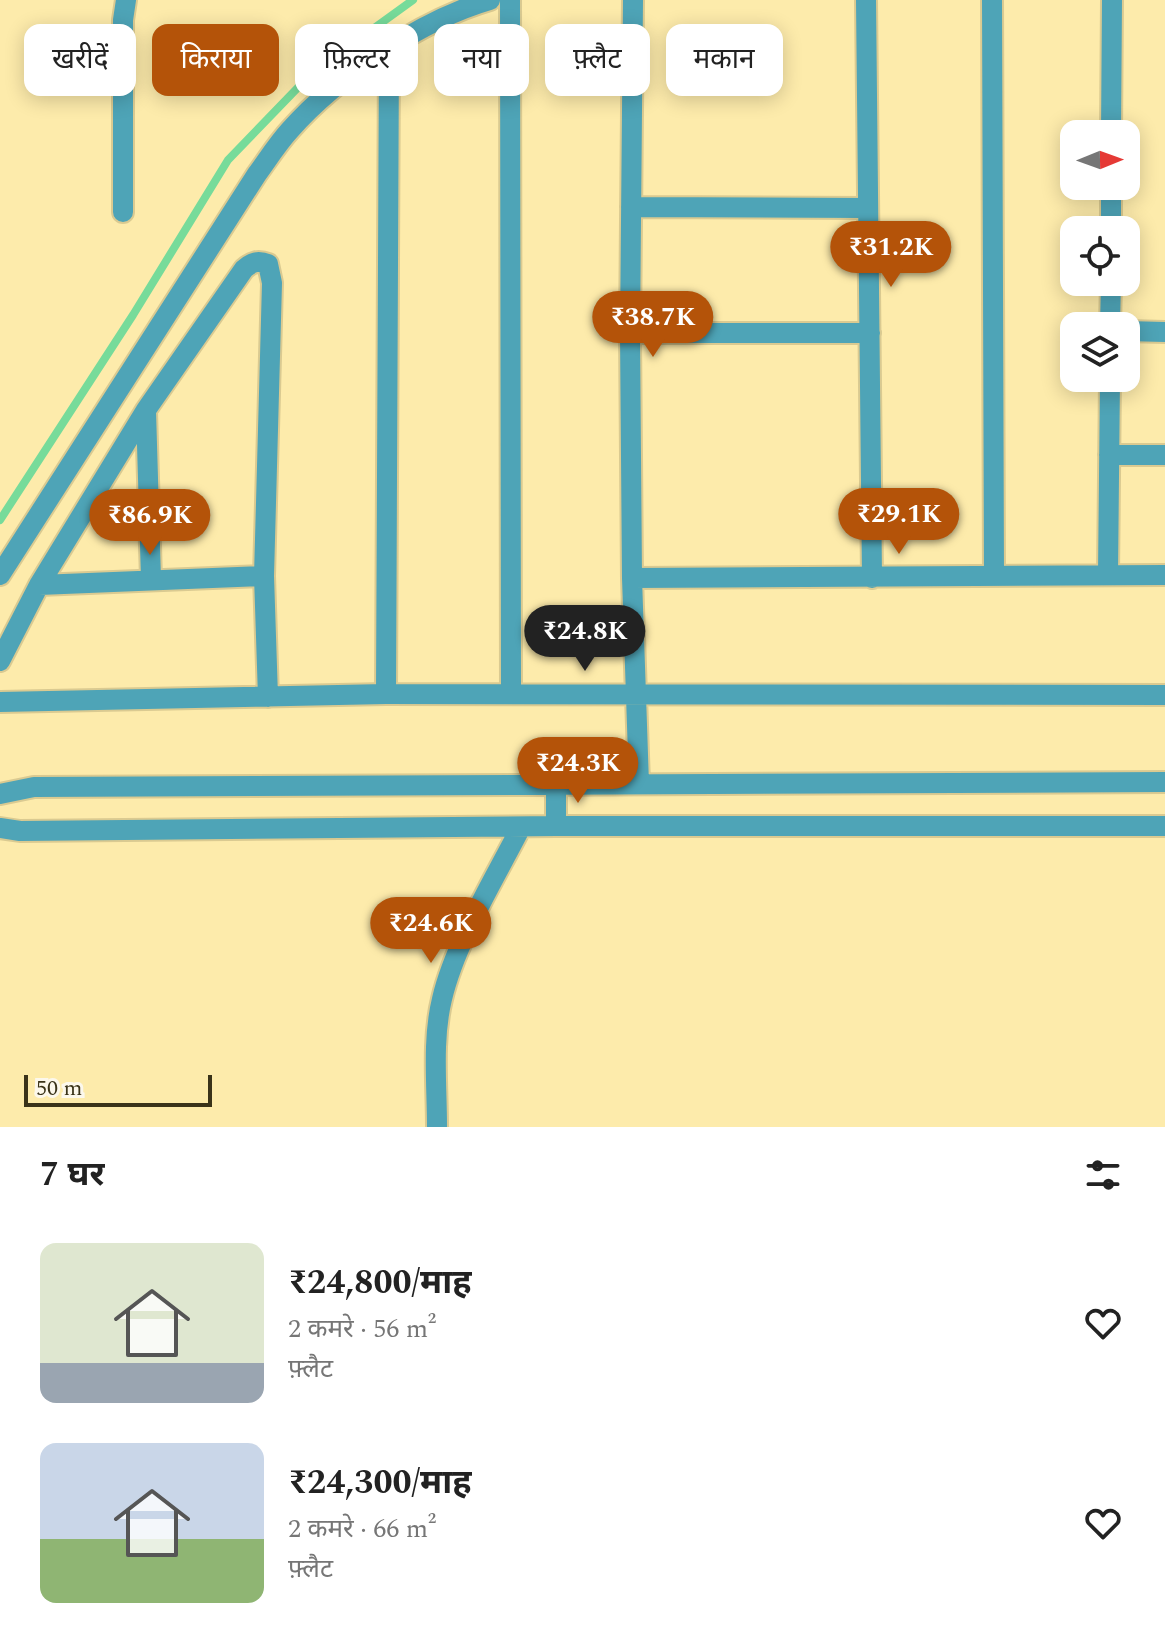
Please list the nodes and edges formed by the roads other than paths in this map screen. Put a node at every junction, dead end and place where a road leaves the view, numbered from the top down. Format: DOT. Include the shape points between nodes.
graph roads {
  1 [pos="126,0"];
  2 [pos="490,0"];
  3 [pos="510,0"];
  4 [pos="633,0"];
  5 [pos="866,0"];
  6 [pos="992,0"];
  7 [pos="1112,0"];
  8 [pos="418,33"];
  9 [pos="327,96"];
  10 [pos="389,96"];
  11 [pos="1111,120"];
  12 [pos="631,207"];
  13 [pos="867,208"];
  14 [pos="123,212"];
  15 [pos="1140,331"];
  16 [pos="1165,332"];
  17 [pos="630,333"];
  18 [pos="870,333"];
  19 [pos="1110,392"];
  20 [pos="146,410"];
  21 [pos="1109,455"];
  22 [pos="1165,455"];
  23 [pos="0,575"];
  24 [pos="1108,575"];
  25 [pos="1165,575"];
  26 [pos="264,576"];
  27 [pos="994,576"];
  28 [pos="632,578"];
  29 [pos="872,578"];
  30 [pos="151,579"];
  31 [pos="39,585"];
  32 [pos="0,661"];
  33 [pos="386,694"];
  34 [pos="511,694"];
  35 [pos="1165,695"];
  36 [pos="637,696"];
  37 [pos="268,697"];
  38 [pos="0,702"];
  39 [pos="1165,782"];
  40 [pos="556,783"];
  41 [pos="639,784"];
  42 [pos="0,794"];
  43 [pos="556,826"];
  44 [pos="1165,826"];
  45 [pos="521,827"];
  46 [pos="0,828"];
  47 [pos="437,1127"];
  1 -- 14 [label="street"];
  2 -- 8 [label="street"];
  3 -- 34 [label="street"];
  4 -- 12 [label="street"];
  5 -- 13 [label="street"];
  6 -- 27 [label="street"];
  7 -- 11 [label="street"];
  9 -- 23 [label="street" via="291,129 257,174"];
  10 -- 33 [label="street"];
  12 -- 13 [label="street"];
  12 -- 17 [label="street"];
  13 -- 18 [label="street"];
  15 -- 16 [label="street"];
  17 -- 18 [label="street"];
  17 -- 28 [label="street"];
  18 -- 29 [label="street"];
  19 -- 21 [label="street"];
  20 -- 26 [label="street" via="244,269 260,261 268,264 272,283"];
  20 -- 30 [label="street"];
  20 -- 31 [label="street"];
  21 -- 22 [label="street"];
  21 -- 24 [label="street"];
  24 -- 25 [label="street"];
  24 -- 27 [label="street"];
  26 -- 30 [label="street"];
  26 -- 37 [label="street"];
  27 -- 29 [label="street"];
  28 -- 29 [label="street"];
  28 -- 36 [label="street"];
  30 -- 31 [label="street"];
  31 -- 32 [label="street"];
  33 -- 34 [label="street"];
  33 -- 37 [label="street"];
  34 -- 36 [label="street"];
  35 -- 36 [label="street"];
  36 -- 41 [label="street"];
  37 -- 38 [label="street"];
  39 -- 41 [label="street"];
  40 -- 41 [label="street"];
  40 -- 42 [label="street" via="34,787"];
  40 -- 43 [label="street"];
  43 -- 44 [label="street"];
  43 -- 45 [label="street"];
  45 -- 46 [label="street"];
  45 -- 47 [label="street" via="457,955 441,999"];
}
